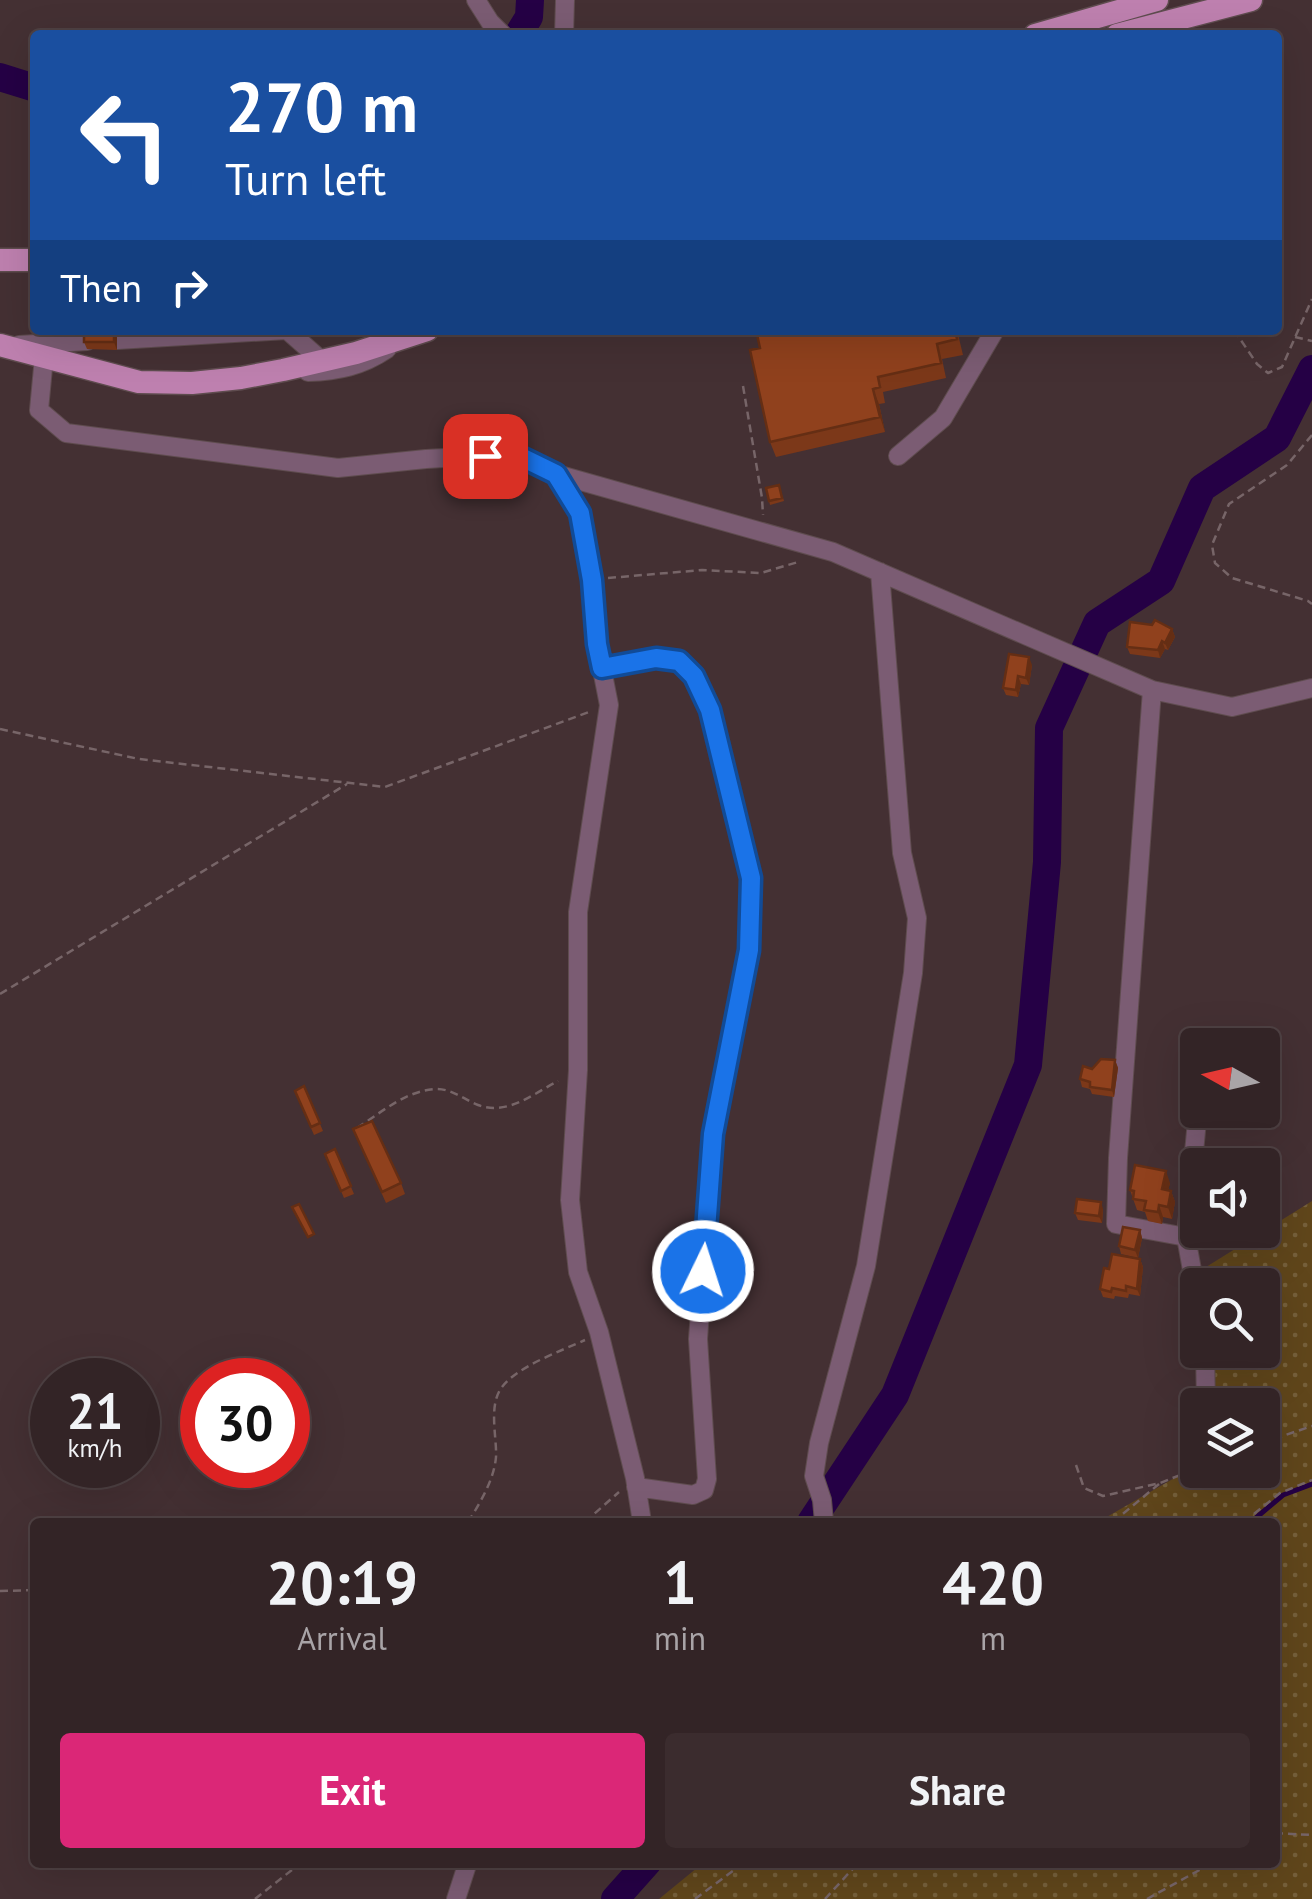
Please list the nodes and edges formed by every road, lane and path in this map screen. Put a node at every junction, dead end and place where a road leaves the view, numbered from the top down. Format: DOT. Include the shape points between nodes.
graph roads {
  1 [pos="476,0"];
  2 [pos="565,0"];
  3 [pos="1157,0"];
  4 [pos="1251,0"];
  5 [pos="497,28"];
  6 [pos="564,30"];
  7 [pos="1052,30"];
  8 [pos="1136,30"];
  9 [pos="0,260"];
  10 [pos="30,260"];
  11 [pos="1312,299"];
  12 [pos="202,335"];
  13 [pos="294,335"];
  14 [pos="413,335"];
  15 [pos="991,335"];
  16 [pos="1237,335"];
  17 [pos="1294,338"];
  18 [pos="117,340"];
  19 [pos="399,340"];
  20 [pos="87,341"];
  21 [pos="1312,341"];
  22 [pos="2,346"];
  23 [pos="44,358"];
  24 [pos="321,360"];
  25 [pos="283,370"];
  26 [pos="743,386"];
  27 [pos="1312,435"];
  28 [pos="898,456"];
  29 [pos="556,474"];
  30 [pos="763,532"];
  31 [pos="798,562"];
  32 [pos="880,572"];
  33 [pos="592,580"];
  34 [pos="1312,604"];
  35 [pos="602,668"];
  36 [pos="1312,688"];
  37 [pos="1152,690"];
  38 [pos="609,704"];
  39 [pos="0,728"];
  40 [pos="349,783"];
  41 [pos="0,994"];
  42 [pos="578,1070"];
  43 [pos="356,1129"];
  44 [pos="1180,1236"];
  45 [pos="600,1332"];
  46 [pos="1312,1426"];
  47 [pos="1280,1438"];
  48 [pos="1076,1465"];
  49 [pos="1180,1475"];
  50 [pos="1312,1480"];
  51 [pos="635,1483"];
  52 [pos="1160,1483"];
  53 [pos="471,1518"];
  54 [pos="590,1518"];
  55 [pos="641,1518"];
  56 [pos="824,1518"];
  57 [pos="1117,1518"];
  58 [pos="1249,1518"];
  59 [pos="30,1590"];
  60 [pos="0,1591"];
  61 [pos="1280,1834"];
  62 [pos="1312,1835"];
  63 [pos="294,1868"];
  64 [pos="467,1868"];
  65 [pos="737,1868"];
  66 [pos="853,1868"];
  67 [pos="1203,1868"];
  68 [pos="255,1899"];
  69 [pos="456,1899"];
  70 [pos="695,1899"];
  71 [pos="825,1899"];
  72 [pos="1147,1899"];
  1 -- 5 [label="street"];
  2 -- 6 [label="street"];
  3 -- 7 [label="main road"];
  4 -- 8 [label="main road"];
  9 -- 10 [label="main road"];
  11 -- 17 [label="path"];
  12 -- 18 [label="street"];
  13 -- 24 [label="street"];
  14 -- 19 [label="main road"];
  15 -- 28 [label="street" via="943,418"];
  16 -- 17 [label="path" via="1268,373 1282,367"];
  17 -- 21 [label="path"];
  19 -- 24 [label="main road"];
  19 -- 25 [label="street" via="352,367"];
  20 -- 22 [label="street"];
  22 -- 23 [label="main road"];
  23 -- 25 [label="main road" via="139,382 192,383"];
  23 -- 29 [label="street" via="39,410 66,433 338,468 515,454"];
  24 -- 25 [label="main road"];
  26 -- 30 [label="path"];
  27 -- 34 [label="path" via="1287,465 1229,504 1212,545 1215,563 1232,578"];
  29 -- 30 [label="street"];
  29 -- 33 [label="street" via="580,513"];
  30 -- 32 [label="street"];
  31 -- 33 [label="path" via="761,572"];
  32 -- 37 [label="street"];
  32 -- 56 [label="street" via="902,853 916,936 866,1266 819,1442 814,1476"];
  33 -- 35 [label="street"];
  35 -- 38 [label="street"];
  35 -- 51 [label="street" via="656,658 679,661 694,676 710,710 751,878 749,950 713,1134 698,1340 708,1479 692,1496"];
  36 -- 37 [label="street" via="1232,707"];
  37 -- 44 [label="street" via="1116,1224"];
  38 -- 40 [label="path" via="385,787"];
  38 -- 42 [label="street" via="578,912"];
  39 -- 40 [label="path" via="139,759"];
  40 -- 41 [label="path"];
  42 -- 43 [label="path" via="498,1109 439,1088 408,1094"];
  42 -- 45 [label="street" via="570,1200 578,1272"];
  45 -- 51 [label="street"];
  45 -- 53 [label="path" via="500,1388 493,1421 496,1458"];
  46 -- 47 [label="path"];
  48 -- 52 [label="path" via="1084,1488 1103,1496"];
  49 -- 52 [label="path"];
  50 -- 58 [label="path" via="1280,1493"];
  51 -- 54 [label="path"];
  51 -- 55 [label="street"];
  52 -- 57 [label="path"];
  59 -- 60 [label="path"];
  61 -- 62 [label="path"];
  63 -- 68 [label="path"];
  64 -- 69 [label="street"];
  65 -- 70 [label="path"];
  66 -- 71 [label="path"];
  67 -- 72 [label="path"];
}
